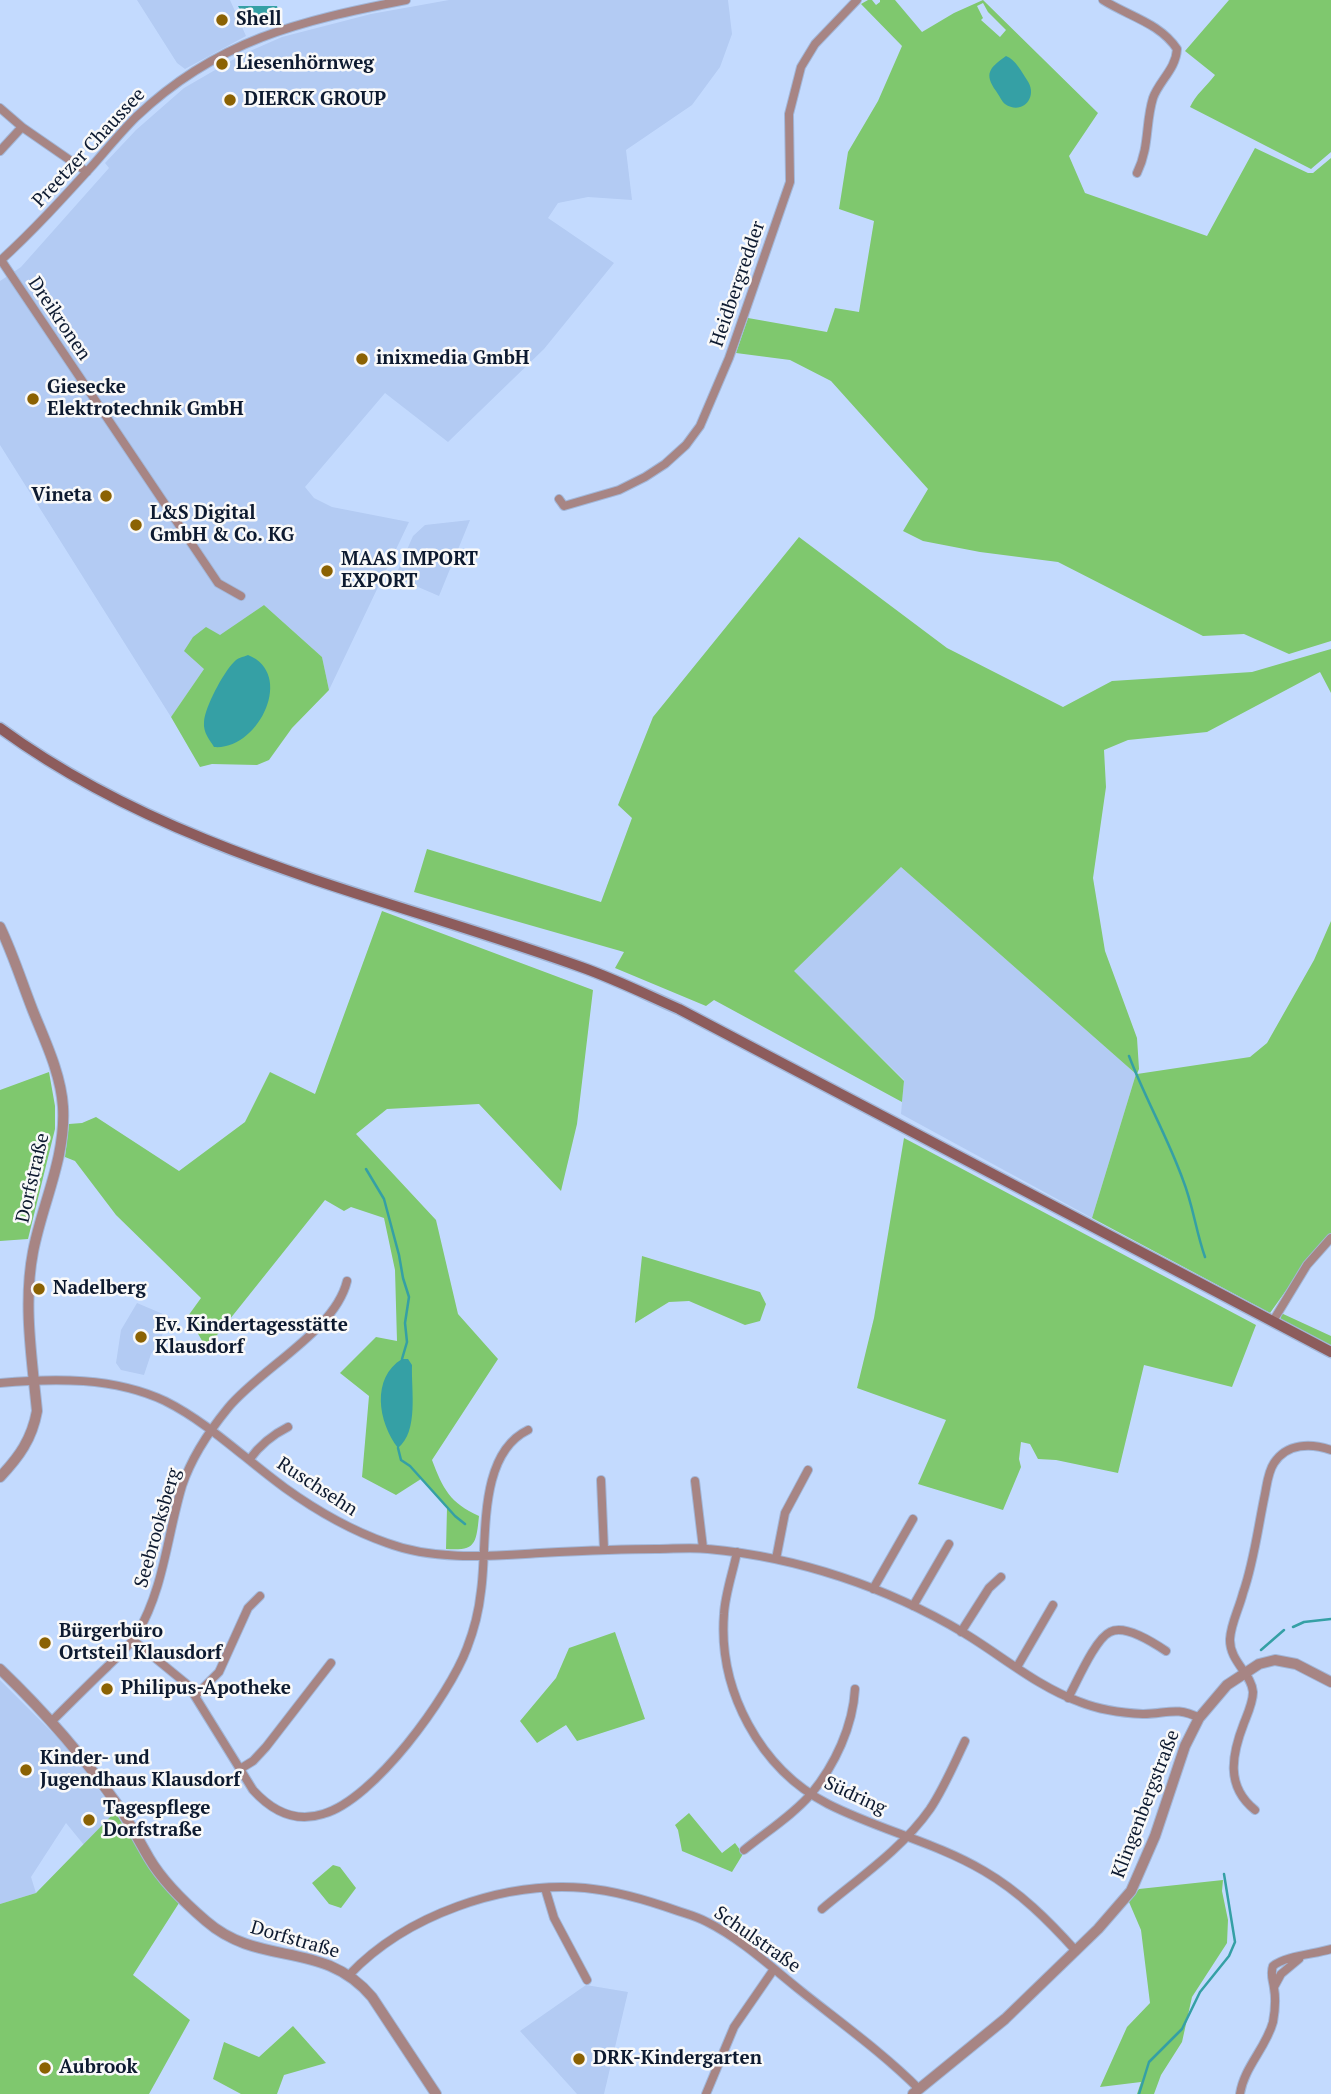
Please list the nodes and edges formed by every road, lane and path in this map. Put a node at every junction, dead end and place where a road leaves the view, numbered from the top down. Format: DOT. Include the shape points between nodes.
graph roads {
  1 [pos="406,0"];
  2 [pos="857,0"];
  3 [pos="1104,0"];
  4 [pos="0,107"];
  5 [pos="22,127"];
  6 [pos="0,151"];
  7 [pos="87,172"];
  8 [pos="1137,173"];
  9 [pos="0,261"];
  10 [pos="559,499"];
  11 [pos="241,596"];
  12 [pos="0,728"];
  13 [pos="0,927"];
  14 [pos="1331,1238"];
  15 [pos="347,1281"];
  16 [pos="1273,1321"];
  17 [pos="1331,1352"];
  18 [pos="34,1380"];
  19 [pos="0,1383"];
  20 [pos="288,1427"];
  21 [pos="212,1430"];
  22 [pos="528,1430"];
  23 [pos="1331,1450"];
  24 [pos="248,1460"];
  25 [pos="808,1470"];
  26 [pos="0,1477"];
  27 [pos="601,1480"];
  28 [pos="695,1480"];
  29 [pos="913,1519"];
  30 [pos="949,1544"];
  31 [pos="704,1549"];
  32 [pos="604,1550"];
  33 [pos="737,1552"];
  34 [pos="484,1557"];
  35 [pos="776,1559"];
  36 [pos="1001,1577"];
  37 [pos="873,1589"];
  38 [pos="260,1596"];
  39 [pos="1053,1605"];
  40 [pos="913,1606"];
  41 [pos="961,1632"];
  42 [pos="134,1640"];
  43 [pos="1166,1651"];
  44 [pos="331,1663"];
  45 [pos="1017,1667"];
  46 [pos="0,1669"];
  47 [pos="1243,1673"];
  48 [pos="1331,1682"];
  49 [pos="855,1689"];
  50 [pos="196,1695"];
  51 [pos="1069,1698"];
  52 [pos="1199,1718"];
  53 [pos="51,1722"];
  54 [pos="965,1741"];
  55 [pos="240,1769"];
  56 [pos="811,1793"];
  57 [pos="1255,1810"];
  58 [pos="907,1836"];
  59 [pos="744,1850"];
  60 [pos="545,1888"];
  61 [pos="822,1909"];
  62 [pos="1331,1949"];
  63 [pos="1076,1951"];
  64 [pos="774,1969"];
  65 [pos="349,1975"];
  66 [pos="587,1980"];
  67 [pos="916,2092"];
  68 [pos="436,2094"];
  69 [pos="706,2094"];
  70 [pos="1240,2094"];
  1 -- 7 [label="street, Preetzer Chaussee" via="287,27 214,58 164,92"];
  2 -- 10 [label="street, Heidbergredder" via="815,44 801,67 789,114 790,182 729,358 700,426 686,445 645,477 564,506"];
  3 -- 8 [label="street" via="1151,24 1177,49 1175,62 1153,98 1146,155"];
  4 -- 5 [label="street"];
  5 -- 6 [label="street"];
  5 -- 7 [label="street"];
  7 -- 9 [label="street, Preetzer Chaussee"];
  9 -- 11 [label="street, Dreikronen" via="218,583"];
  12 -- 16 [label="main road" via="58,767 174,828 583,968 679,1009"];
  13 -- 18 [label="street, Dorfstraße" via="50,1054 63,1108 56,1168 30,1270"];
  14 -- 16 [label="street" via="1307,1265"];
  15 -- 21 [label="street, Seebrooksberg" via="335,1308 230,1406"];
  16 -- 17 [label="main road"];
  18 -- 19 [label="street"];
  18 -- 21 [label="street, Ruschsehn" via="135,1390 164,1401"];
  18 -- 26 [label="street, Dorfstraße" via="34,1426 27,1445"];
  20 -- 24 [label="street"];
  21 -- 24 [label="street, Ruschsehn"];
  21 -- 42 [label="street, Seebrooksberg" via="183,1483 159,1584"];
  22 -- 34 [label="street" via="509,1445 499,1462 489,1494"];
  23 -- 47 [label="street" via="1301,1445 1273,1464 1230,1640"];
  24 -- 34 [label="street, Ruschsehn" via="307,1503 356,1531 406,1549"];
  25 -- 35 [label="street" via="785,1513"];
  27 -- 32 [label="street"];
  28 -- 31 [label="street"];
  29 -- 37 [label="street"];
  30 -- 40 [label="street"];
  31 -- 32 [label="street, Ruschsehn"];
  31 -- 33 [label="street"];
  32 -- 34 [label="street, Ruschsehn"];
  33 -- 35 [label="street"];
  33 -- 56 [label="street, Südring" via="724,1613 730,1680 764,1749"];
  34 -- 55 [label="street" via="481,1592 462,1661 426,1719 359,1793 324,1814 294,1816 262,1800"];
  35 -- 37 [label="street"];
  36 -- 41 [label="street"];
  37 -- 40 [label="street"];
  38 -- 50 [label="street" via="248,1608 219,1672"];
  39 -- 45 [label="street"];
  40 -- 41 [label="street"];
  41 -- 45 [label="street"];
  42 -- 50 [label="street"];
  42 -- 53 [label="street, Seebrooksberg"];
  43 -- 51 [label="street" via="1143,1637 1110,1631 1099,1641"];
  44 -- 55 [label="street" via="266,1747"];
  45 -- 51 [label="street"];
  46 -- 53 [label="street, Dorfstraße"];
  47 -- 48 [label="street, Klingenbergstraße" via="1259,1664 1285,1661"];
  47 -- 52 [label="street, Klingenbergstraße"];
  47 -- 57 [label="street" via="1253,1693 1235,1747 1234,1778"];
  49 -- 56 [label="street" via="847,1731"];
  50 -- 55 [label="street"];
  51 -- 52 [label="street" via="1105,1709 1145,1714 1179,1710"];
  52 -- 63 [label="street, Klingenbergstraße" via="1131,1891"];
  53 -- 65 [label="street, Dorfstraße" via="120,1808 157,1870 216,1931 247,1946 315,1960"];
  54 -- 58 [label="street" via="940,1793"];
  56 -- 58 [label="street, Südring"];
  56 -- 59 [label="street"];
  58 -- 61 [label="street"];
  58 -- 63 [label="street, Südring" via="960,1857 1004,1883"];
  60 -- 64 [label="street, Schulstraße" via="584,1888 645,1899 706,1921"];
  60 -- 65 [label="street, Schulstraße" via="442,1911 400,1933"];
  60 -- 66 [label="street" via="554,1918"];
  62 -- 70 [label="street" via="1302,1957 1281,1974 1274,1987 1275,2007 1267,2038"];
  63 -- 67 [label="street, Klingenbergstraße" via="1005,2019"];
  64 -- 67 [label="street, Schulstraße"];
  64 -- 69 [label="street" via="734,2027"];
  65 -- 68 [label="street, Dorfstraße" via="372,1997"];
}
